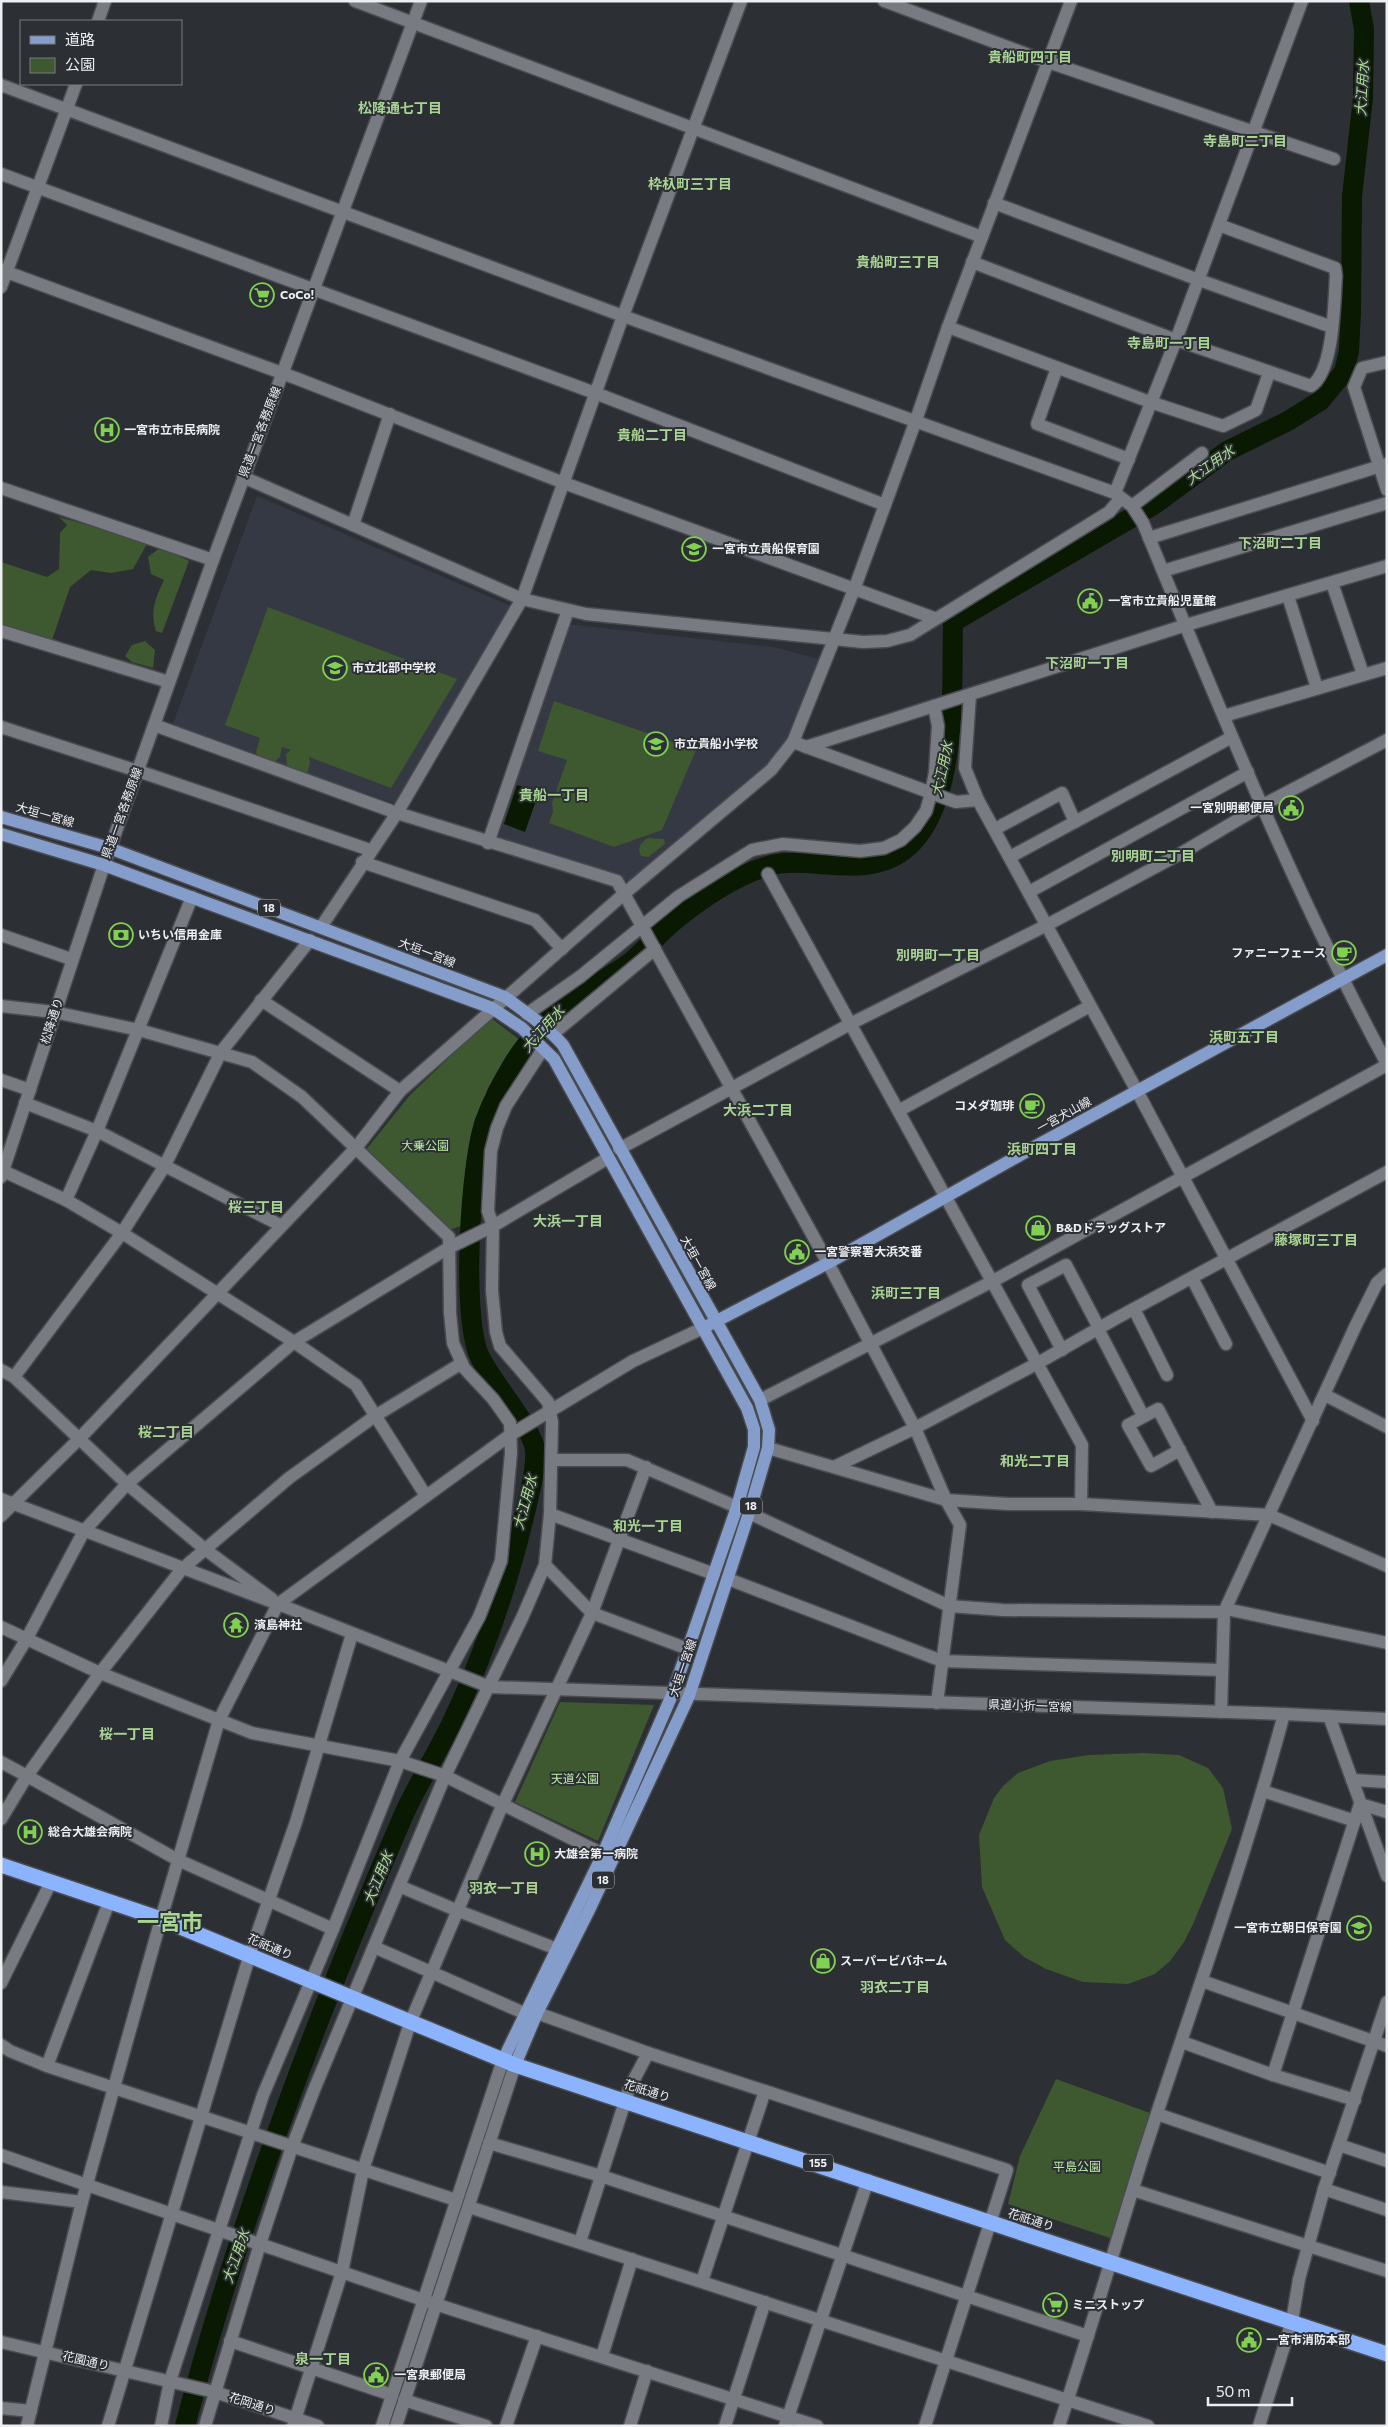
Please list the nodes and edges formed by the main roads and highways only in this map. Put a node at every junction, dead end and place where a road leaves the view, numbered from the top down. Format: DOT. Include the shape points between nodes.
graph roads {
  1 [pos="1,817"];
  2 [pos="1,834"];
  3 [pos="1387,955"];
  4 [pos="715,1323"];
  5 [pos="703,1328"];
  6 [pos="1,1865"];
  7 [pos="530,2013"];
  8 [pos="509,2062"];
  9 [pos="1387,2354"];
  1 -- 4 [label="main road, 大垣一宮線 / 18" via="109,848 505,997 563,1045"];
  2 -- 5 [label="main road, 大垣一宮線 / 18" via="104,865 310,940 492,1008 522,1028 554,1059"];
  3 -- 4 [label="main road, 一宮犬山線"];
  4 -- 5 [label="main road, 一宮犬山線"];
  4 -- 7 [label="main road, 大垣一宮線 / 18" via="760,1400 769,1430 768,1448 689,1696 590,1908"];
  5 -- 7 [label="main road, 大垣一宮線 / 18" via="746,1408 754,1429 754,1447 737,1507 672,1695"];
  6 -- 8 [label="highway, 花祇通り / 155" via="160,1919"];
  7 -- 8 [label="main road, 大垣一宮線 / 18"];
  8 -- 9 [label="highway, 花祇通り / 155"];
}
